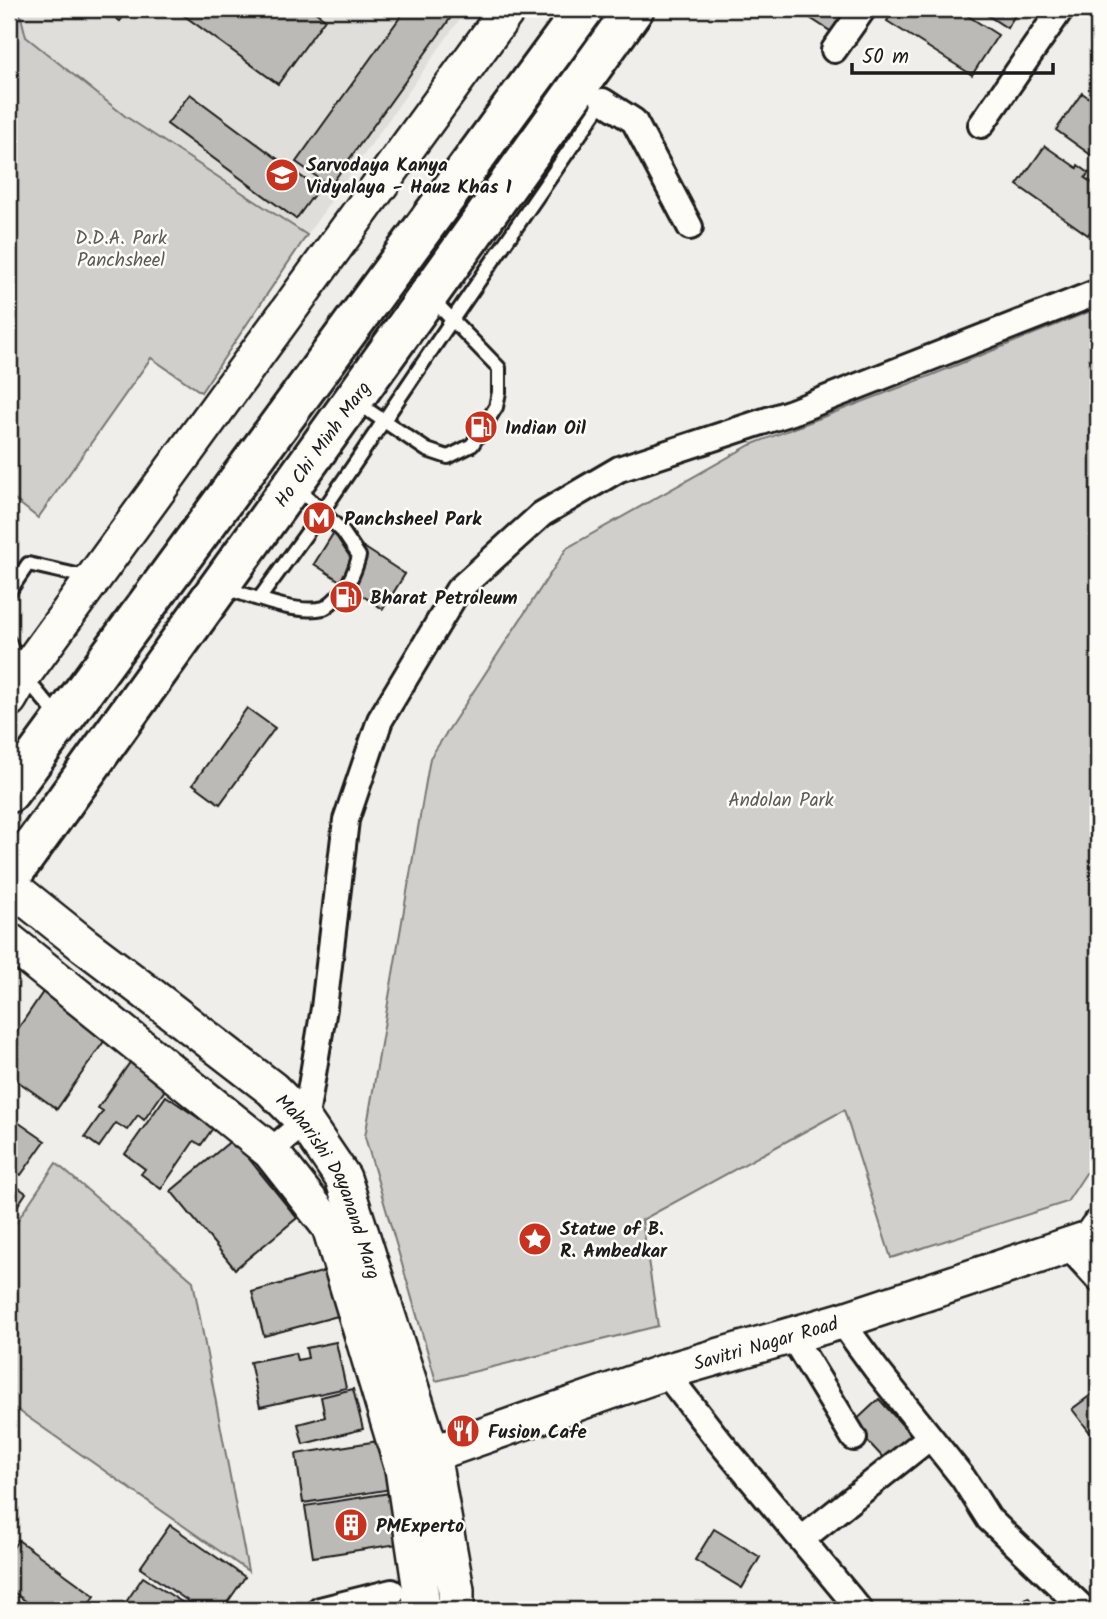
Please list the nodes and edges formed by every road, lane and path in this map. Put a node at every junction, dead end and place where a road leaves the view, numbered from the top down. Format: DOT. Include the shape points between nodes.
graph roads {
  1 [pos="508,9"];
  2 [pos="584,9"];
  3 [pos="634,9"];
  4 [pos="863,9"];
  5 [pos="1061,9"];
  6 [pos="834,50"];
  7 [pos="590,94"];
  8 [pos="981,125"];
  9 [pos="690,228"];
  10 [pos="1098,292"];
  11 [pos="440,308"];
  12 [pos="368,410"];
  13 [pos="293,483"];
  14 [pos="322,512"];
  15 [pos="93,579"];
  16 [pos="220,585"];
  17 [pos="9,592"];
  18 [pos="259,599"];
  19 [pos="9,642"];
  20 [pos="16,687"];
  21 [pos="62,722"];
  22 [pos="9,793"];
  23 [pos="9,879"];
  24 [pos="9,885"];
  25 [pos="9,941"];
  26 [pos="84,945"];
  27 [pos="55,978"];
  28 [pos="158,1001"];
  29 [pos="128,1038"];
  30 [pos="305,1122"];
  31 [pos="270,1151"];
  32 [pos="1098,1228"];
  33 [pos="1068,1246"];
  34 [pos="1098,1279"];
  35 [pos="841,1321"];
  36 [pos="792,1336"];
  37 [pos="665,1372"];
  38 [pos="930,1437"];
  39 [pos="854,1438"];
  40 [pos="417,1462"];
  41 [pos="803,1539"];
  42 [pos="392,1592"];
  43 [pos="320,1610"];
  44 [pos="421,1610"];
  45 [pos="456,1610"];
  46 [pos="860,1610"];
  47 [pos="1086,1610"];
  1 -- 15 [label="street"];
  2 -- 21 [label="main road"];
  3 -- 7 [label="main road, Ho Chi Minh Marg"];
  4 -- 6 [label="street"];
  5 -- 8 [label="street"];
  7 -- 9 [label="street" via="634,121"];
  7 -- 11 [label="main road, Ho Chi Minh Marg"];
  10 -- 30 [label="street" via="792,412 620,469 541,514 458,590 380,720 346,820"];
  11 -- 12 [label="main road, Ho Chi Minh Marg"];
  11 -- 12 [label="lane" via="499,368 496,407 471,445 448,457 427,450"];
  12 -- 13 [label="main road, Ho Chi Minh Marg"];
  12 -- 14 [label="lane"];
  13 -- 14 [label="lane"];
  13 -- 16 [label="main road, Ho Chi Minh Marg"];
  14 -- 18 [label="lane"];
  14 -- 18 [label="lane" via="359,556 343,592 326,608 296,608"];
  15 -- 17 [label="lane" via="28,564"];
  15 -- 20 [label="street"];
  16 -- 18 [label="lane"];
  16 -- 23 [label="main road, Ho Chi Minh Marg"];
  19 -- 20 [label="lane"];
  20 -- 21 [label="lane"];
  21 -- 22 [label="main road"];
  24 -- 26 [label="street, Maharishi Dayanand Marg"];
  25 -- 27 [label="street, Maharishi Dayanand Marg"];
  26 -- 27 [label="street"];
  26 -- 28 [label="street, Maharishi Dayanand Marg"];
  27 -- 29 [label="street, Maharishi Dayanand Marg"];
  28 -- 29 [label="street"];
  28 -- 30 [label="street, Maharishi Dayanand Marg" via="272,1089"];
  29 -- 31 [label="street, Maharishi Dayanand Marg"];
  30 -- 31 [label="street"];
  30 -- 40 [label="street, Maharishi Dayanand Marg" via="343,1178"];
  31 -- 40 [label="street, Maharishi Dayanand Marg" via="330,1227"];
  32 -- 33 [label="street, Savitri Nagar Road" via="1091,1238"];
  33 -- 34 [label="street"];
  33 -- 35 [label="street, Savitri Nagar Road"];
  35 -- 36 [label="street, Savitri Nagar Road"];
  35 -- 38 [label="street"];
  36 -- 37 [label="street, Savitri Nagar Road"];
  36 -- 39 [label="street"];
  37 -- 40 [label="street, Savitri Nagar Road"];
  37 -- 41 [label="street"];
  38 -- 41 [label="street"];
  38 -- 47 [label="street" via="989,1519"];
  40 -- 44 [label="street, Maharishi Dayanand Marg"];
  40 -- 45 [label="street, Maharishi Dayanand Marg" via="456,1590"];
  41 -- 46 [label="street"];
  42 -- 43 [label="street"];
}
